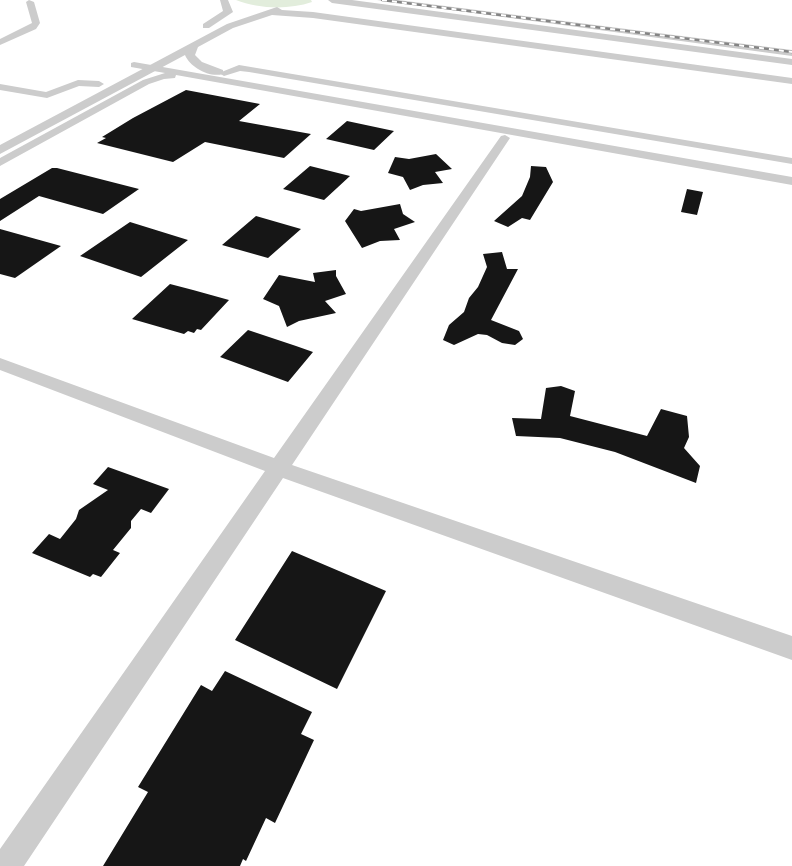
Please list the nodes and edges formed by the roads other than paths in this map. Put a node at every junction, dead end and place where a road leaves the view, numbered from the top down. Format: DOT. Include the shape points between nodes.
graph roads {
  1 [pos="224,0"];
  2 [pos="332,0"];
  3 [pos="381,0"];
  4 [pos="30,2"];
  5 [pos="315,5"];
  6 [pos="435,7"];
  7 [pos="302,8"];
  8 [pos="273,11"];
  9 [pos="479,13"];
  10 [pos="407,15"];
  11 [pos="454,21"];
  12 [pos="424,30"];
  13 [pos="0,42"];
  14 [pos="194,45"];
  15 [pos="792,53"];
  16 [pos="162,62"];
  17 [pos="792,62"];
  18 [pos="148,64"];
  19 [pos="792,68"];
  20 [pos="222,73"];
  21 [pos="792,74"];
  22 [pos="131,79"];
  23 [pos="792,81"];
  24 [pos="146,82"];
  25 [pos="99,84"];
  26 [pos="0,87"];
  27 [pos="323,98"];
  28 [pos="379,115"];
  29 [pos="0,136"];
  30 [pos="505,138"];
  31 [pos="2,157"];
  32 [pos="792,162"];
  33 [pos="792,171"];
  34 [pos="792,181"];
  35 [pos="792,189"];
  36 [pos="0,364"];
  37 [pos="278,468"];
  38 [pos="792,648"];
  39 [pos="6,866"];
  1 -- 8 [label="street" via="244,8"];
  1 -- 18 [label="street" via="228,12"];
  2 -- 10 [label="street"];
  3 -- 6 [label="street"];
  4 -- 13 [label="street" via="36,23"];
  5 -- 7 [label="street"];
  6 -- 9 [label="street"];
  6 -- 10 [label="street"];
  7 -- 8 [label="street"];
  7 -- 10 [label="street"];
  8 -- 12 [label="street"];
  8 -- 14 [label="street" via="241,21"];
  9 -- 11 [label="street"];
  9 -- 15 [label="street"];
  10 -- 11 [label="street"];
  10 -- 12 [label="street"];
  11 -- 17 [label="street"];
  11 -- 19 [label="street"];
  11 -- 21 [label="street" via="482,32"];
  12 -- 23 [label="street"];
  14 -- 16 [label="street"];
  14 -- 20 [label="street" via="190,55 193,61"];
  16 -- 18 [label="street"];
  16 -- 20 [label="street"];
  18 -- 22 [label="street"];
  18 -- 25 [label="street" via="134,65"];
  18 -- 27 [label="street"];
  20 -- 32 [label="street" via="238,68 249,69"];
  20 -- 33 [label="street"];
  22 -- 24 [label="street"];
  22 -- 31 [label="street"];
  24 -- 28 [label="street" via="173,76"];
  24 -- 31 [label="street"];
  25 -- 26 [label="street" via="78,83 47,95"];
  25 -- 29 [label="street"];
  27 -- 28 [label="street"];
  27 -- 34 [label="street"];
  28 -- 30 [label="street"];
  30 -- 35 [label="street"];
  30 -- 37 [label="street"];
  36 -- 37 [label="street"];
  37 -- 38 [label="street"];
  37 -- 39 [label="street"];
}
